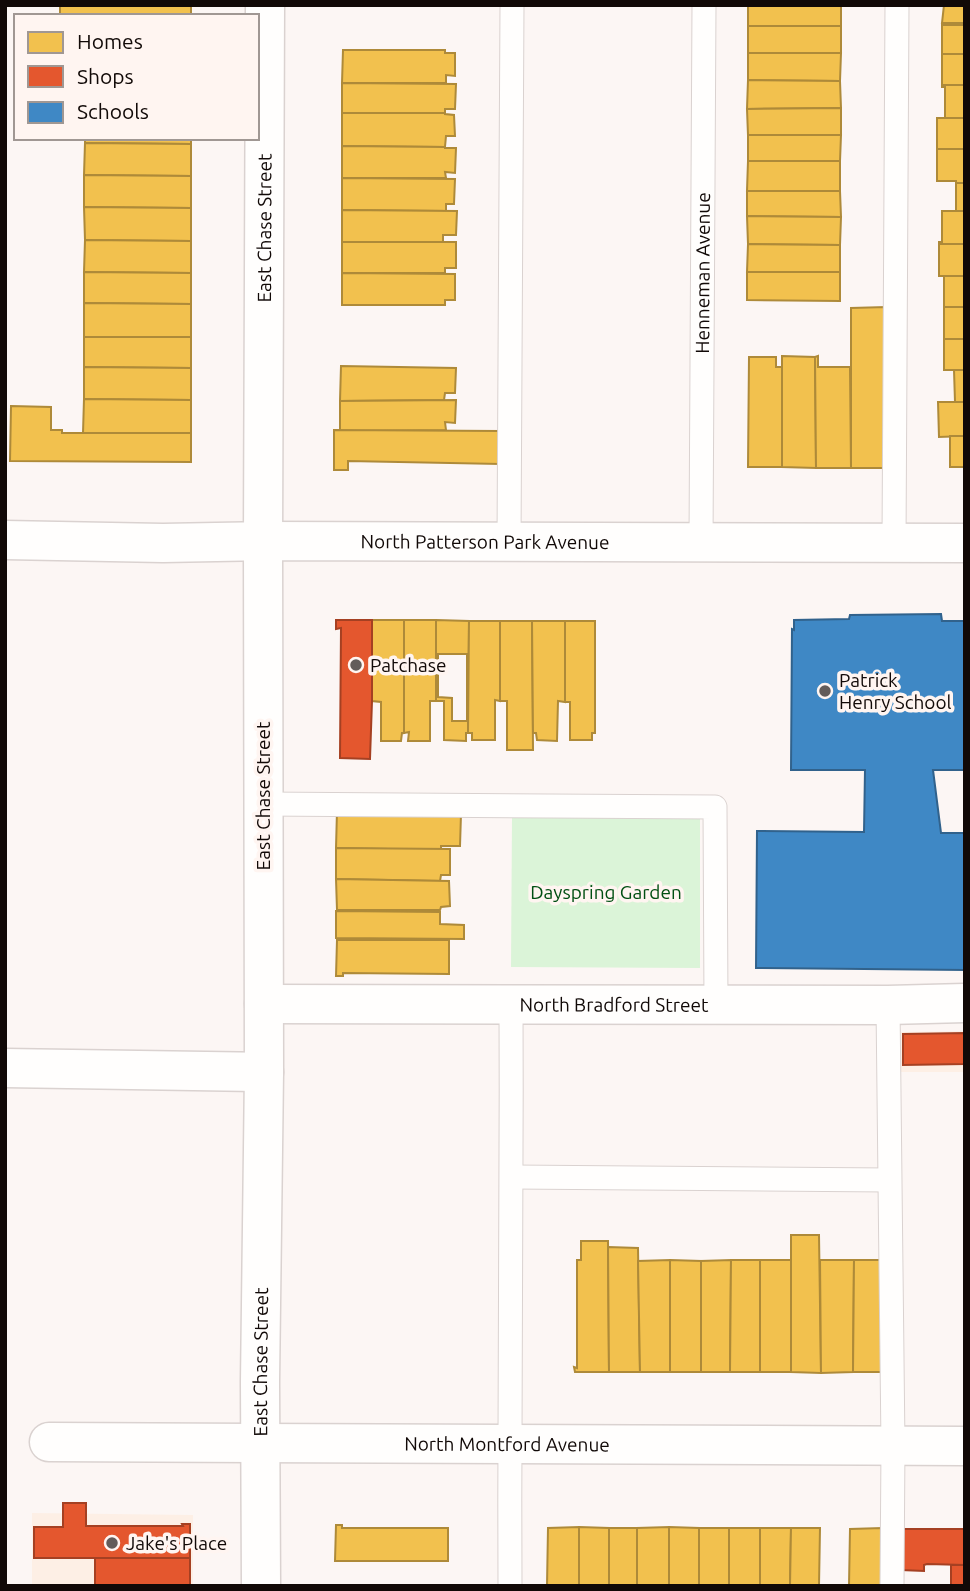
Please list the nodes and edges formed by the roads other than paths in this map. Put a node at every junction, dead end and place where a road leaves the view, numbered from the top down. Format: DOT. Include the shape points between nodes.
graph roads {
  1 [pos="265,5"];
  2 [pos="512,5"];
  3 [pos="704,5"];
  4 [pos="897,5"];
  5 [pos="5,540"];
  6 [pos="263,541"];
  7 [pos="509,542"];
  8 [pos="701,543"];
  9 [pos="894,543"];
  10 [pos="965,543"];
  11 [pos="263,804"];
  12 [pos="965,1003"];
  13 [pos="264,1004"];
  14 [pos="512,1004"];
  15 [pos="716,1005"];
  16 [pos="888,1005"];
  17 [pos="5,1068"];
  18 [pos="264,1072"];
  19 [pos="512,1177"];
  20 [pos="889,1180"];
  21 [pos="49,1442"];
  22 [pos="260,1443"];
  23 [pos="509,1444"];
  24 [pos="893,1446"];
  25 [pos="965,1446"];
  26 [pos="261,1586"];
  27 [pos="510,1586"];
  28 [pos="892,1586"];
  1 -- 6 [label="street, East Chase Street"];
  2 -- 7 [label="lane"];
  3 -- 8 [label="lane, Henneman Avenue"];
  4 -- 9 [label="lane"];
  5 -- 6 [label="street, North Patterson Park Avenue"];
  6 -- 7 [label="street, North Patterson Park Avenue"];
  6 -- 11 [label="street, East Chase Street"];
  7 -- 8 [label="street, North Patterson Park Avenue"];
  8 -- 9 [label="street, North Patterson Park Avenue"];
  9 -- 10 [label="street, North Patterson Park Avenue"];
  11 -- 13 [label="street, East Chase Street"];
  11 -- 15 [label="lane" via="715,807"];
  12 -- 16 [label="street, North Bradford Street"];
  13 -- 14 [label="street, North Bradford Street"];
  13 -- 18 [label="street, East Chase Street"];
  14 -- 15 [label="street, North Bradford Street"];
  14 -- 19 [label="lane"];
  15 -- 16 [label="street, North Bradford Street"];
  16 -- 20 [label="lane"];
  17 -- 18 [label="street"];
  18 -- 22 [label="street, East Chase Street"];
  19 -- 20 [label="lane"];
  19 -- 23 [label="lane"];
  20 -- 24 [label="lane"];
  21 -- 22 [label="street, North Montford Avenue"];
  22 -- 23 [label="street, North Montford Avenue"];
  22 -- 26 [label="street, East Chase Street"];
  23 -- 24 [label="street, North Montford Avenue"];
  23 -- 27 [label="lane"];
  24 -- 25 [label="street, North Montford Avenue"];
  24 -- 28 [label="lane"];
}
